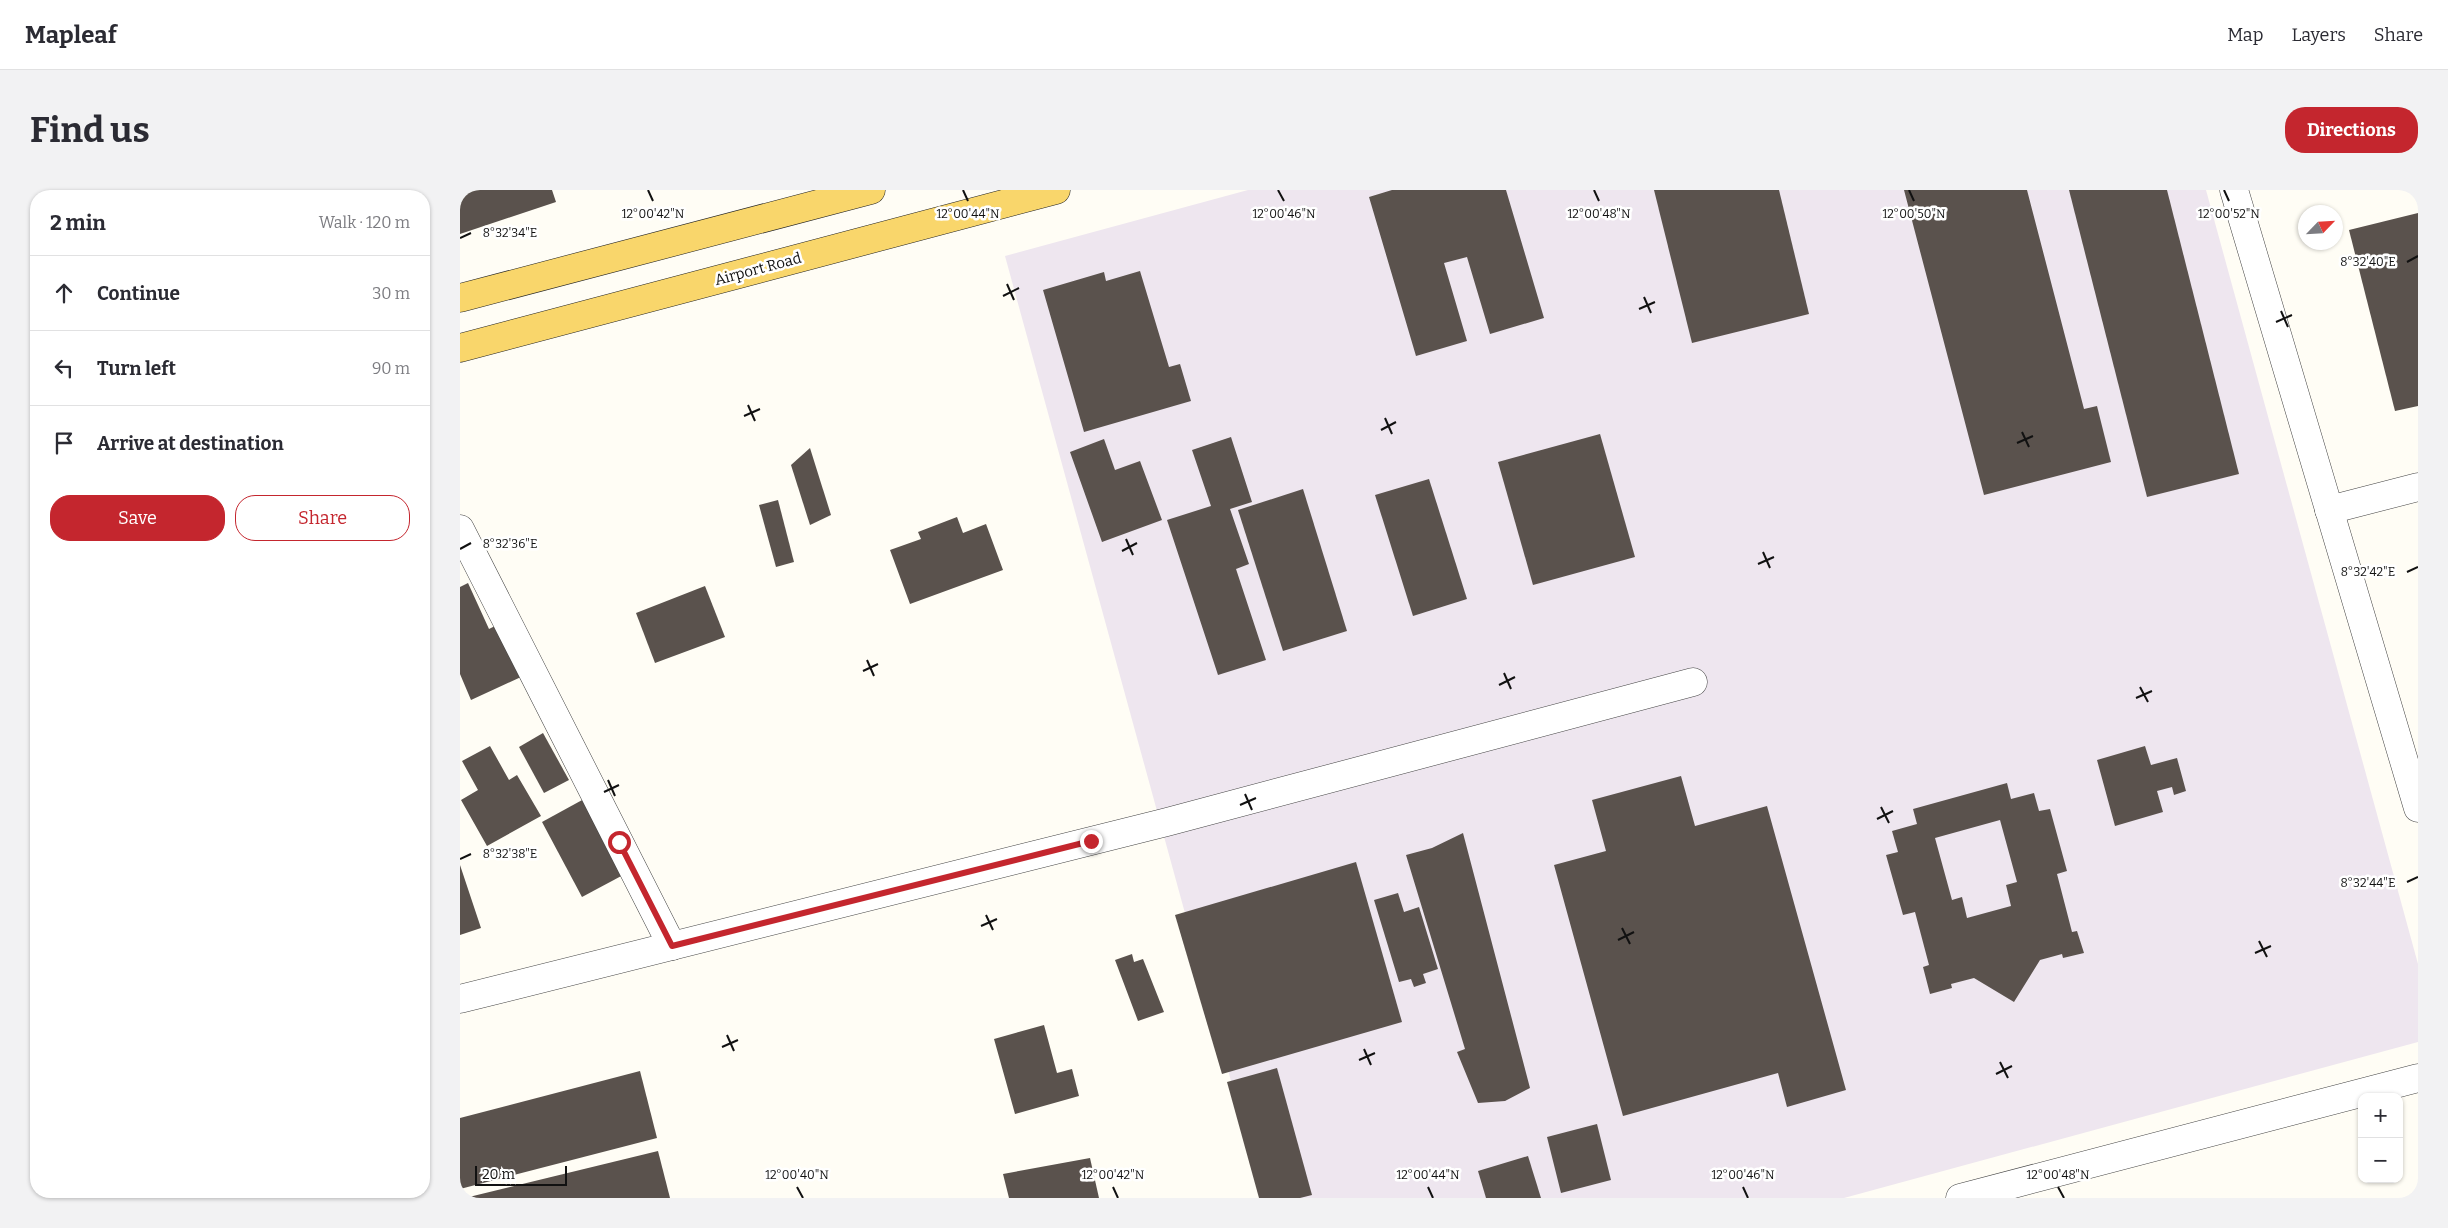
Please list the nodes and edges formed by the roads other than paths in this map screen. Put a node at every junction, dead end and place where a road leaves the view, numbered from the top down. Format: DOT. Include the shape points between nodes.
graph roads {
  1 [pos="1056,190"];
  2 [pos="2234,190"];
  3 [pos="866,191"];
  4 [pos="460,298"];
  5 [pos="460,348"];
  6 [pos="2418,487"];
  7 [pos="2329,510"];
  8 [pos="460,529"];
  9 [pos="1693,682"];
  10 [pos="2418,808"];
  11 [pos="672,946"];
  12 [pos="460,1000"];
  13 [pos="2418,1078"];
  14 [pos="1960,1198"];
  1 -- 5 [label="main road, Airport Road"];
  2 -- 7 [label="lane"];
  3 -- 4 [label="main road"];
  6 -- 7 [label="lane"];
  7 -- 10 [label="lane"];
  8 -- 11 [label="lane"];
  9 -- 11 [label="lane" via="1167,822"];
  11 -- 12 [label="lane"];
  13 -- 14 [label="lane"];
}
